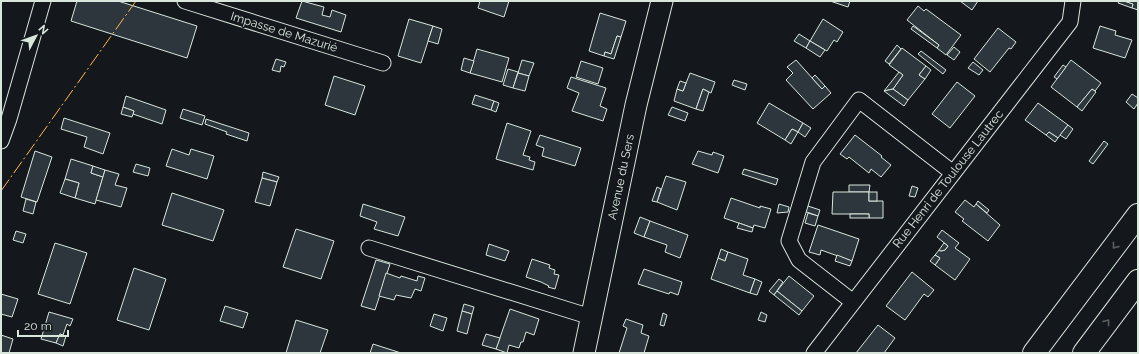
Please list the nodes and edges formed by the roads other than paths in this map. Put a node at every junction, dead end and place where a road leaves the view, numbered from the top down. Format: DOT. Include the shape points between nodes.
graph roads {
  1 [pos="43,1"];
  2 [pos="185,1"];
  3 [pos="662,1"];
  4 [pos="1073,1"];
  5 [pos="383,63"];
  6 [pos="1,141"];
  7 [pos="953,173"];
  8 [pos="1138,215"];
  9 [pos="369,248"];
  10 [pos="1138,281"];
  11 [pos="853,302"];
  12 [pos="591,317"];
  13 [pos="584,353"];
  14 [pos="814,353"];
  15 [pos="1034,353"];
  16 [pos="1084,353"];
  1 -- 6 [label="street"];
  2 -- 5 [label="street, Impasse de Mazurié"];
  3 -- 12 [label="street, Avenue du Sers" via="636,105"];
  4 -- 7 [label="street, Rue Henri de Toulouse Lautrec" via="1070,22"];
  7 -- 11 [label="street, Rue Henri de Toulouse Lautrec"];
  7 -- 11 [label="street" via="859,100 812,162 789,241 799,260"];
  8 -- 15 [label="highway, one-way"];
  9 -- 12 [label="street"];
  16 -- 10 [label="highway, one-way"];
  11 -- 14 [label="street, Rue Henri de Toulouse Lautrec"];
  12 -- 13 [label="street, Avenue du Sers"];
}
